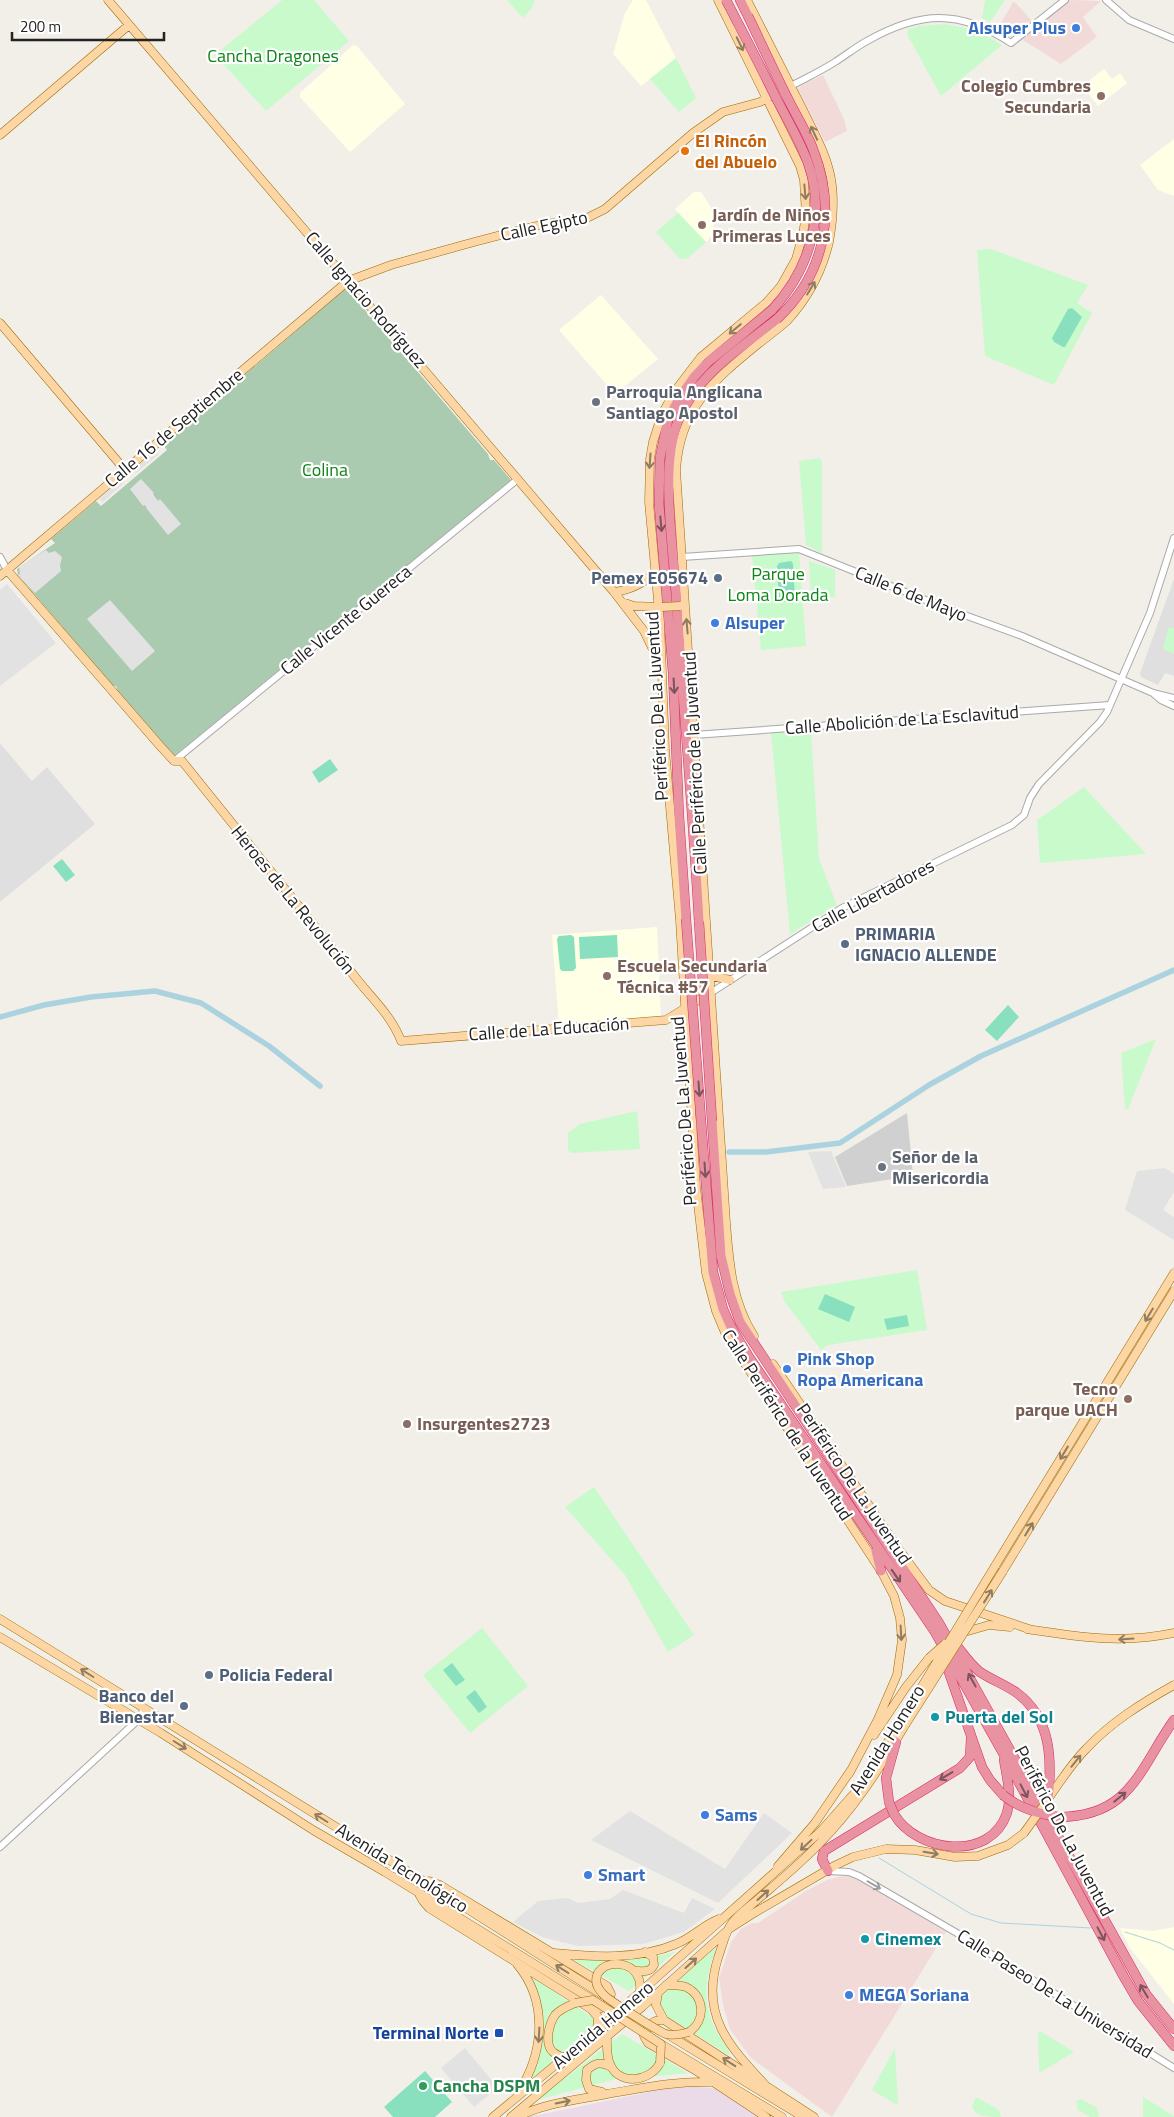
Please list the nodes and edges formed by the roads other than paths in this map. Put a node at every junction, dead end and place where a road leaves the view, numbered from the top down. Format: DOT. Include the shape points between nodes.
graph roads {
  1 [pos="108,0"];
  2 [pos="718,0"];
  3 [pos="726,0"];
  4 [pos="740,0"];
  5 [pos="747,0"];
  6 [pos="1065,0"];
  7 [pos="1106,0"];
  8 [pos="129,25"];
  9 [pos="1161,35"];
  10 [pos="1174,39"];
  11 [pos="1174,44"];
  12 [pos="783,72"];
  13 [pos="759,83"];
  14 [pos="791,86"];
  15 [pos="768,98"];
  16 [pos="803,111"];
  17 [pos="779,122"];
  18 [pos="0,135"];
  19 [pos="348,281"];
  20 [pos="0,323"];
  21 [pos="125,470"];
  22 [pos="518,480"];
  23 [pos="1174,538"];
  24 [pos="0,557"];
  25 [pos="682,557"];
  26 [pos="7,570"];
  27 [pos="656,572"];
  28 [pos="0,576"];
  29 [pos="614,592"];
  30 [pos="622,602"];
  31 [pos="682,606"];
  32 [pos="660,607"];
  33 [pos="662,668"];
  34 [pos="1122,679"];
  35 [pos="1153,693"];
  36 [pos="1174,698"];
  37 [pos="1110,705"];
  38 [pos="1174,706"];
  39 [pos="694,734"];
  40 [pos="174,762"];
  41 [pos="696,785"];
  42 [pos="679,816"];
  43 [pos="694,822"];
  44 [pos="674,848"];
  45 [pos="708,977"];
  46 [pos="730,980"];
  47 [pos="684,981"];
  48 [pos="709,994"];
  49 [pos="685,1009"];
  50 [pos="670,1019"];
  51 [pos="711,1020"];
  52 [pos="686,1025"];
  53 [pos="409,1040"];
  54 [pos="726,1223"];
  55 [pos="721,1249"];
  56 [pos="1174,1273"];
  57 [pos="1174,1291"];
  58 [pos="748,1368"];
  59 [pos="768,1386"];
  60 [pos="842,1475"];
  61 [pos="853,1481"];
  62 [pos="874,1543"];
  63 [pos="900,1551"];
  64 [pos="882,1571"];
  65 [pos="0,1619"];
  66 [pos="939,1622"];
  67 [pos="1032,1630"];
  68 [pos="935,1632"];
  69 [pos="1174,1633"];
  70 [pos="0,1637"];
  71 [pos="1174,1686"];
  72 [pos="143,1708"];
  73 [pos="138,1720"];
  74 [pos="1174,1720"];
  75 [pos="902,1724"];
  76 [pos="971,1739"];
  77 [pos="896,1742"];
  78 [pos="1003,1752"];
  79 [pos="849,1774"];
  80 [pos="1048,1800"];
  81 [pos="0,1847"];
  82 [pos="828,1871"];
  83 [pos="768,1879"];
  84 [pos="425,1882"];
  85 [pos="419,1893"];
  86 [pos="723,1918"];
  87 [pos="729,1929"];
  88 [pos="551,1952"];
  89 [pos="644,1952"];
  90 [pos="512,1959"];
  91 [pos="634,1971"];
  92 [pos="666,1985"];
  93 [pos="658,1992"];
  94 [pos="640,1993"];
  95 [pos="603,1995"];
  96 [pos="593,2000"];
  97 [pos="591,2009"];
  98 [pos="664,2020"];
  99 [pos="599,2029"];
  100 [pos="1174,2029"];
  101 [pos="609,2034"];
  102 [pos="666,2034"];
  103 [pos="662,2044"];
  104 [pos="1174,2046"];
  105 [pos="564,2058"];
  106 [pos="611,2067"];
  107 [pos="1174,2068"];
  108 [pos="711,2082"];
  109 [pos="770,2090"];
  110 [pos="619,2092"];
  111 [pos="517,2096"];
  112 [pos="493,2117"];
  113 [pos="511,2117"];
  114 [pos="517,2117"];
  115 [pos="766,2117"];
  116 [pos="782,2117"];
  117 [pos="803,2117"];
  118 [pos="814,2117"];
  1 -- 8 [label="main road, Calle Ignacio Rodríguez"];
  2 -- 13 [label="main road, Calle Periférico de la Juventud, one-way"];
  3 -- 42 [label="highway, Periférico De La Juventud, one-way, bridge" via="808,164 815,206 814,228 808,254 788,292 772,310 694,377 668,419 663,436 659,504 673,683"];
  4 -- 43 [label="highway, Periférico De La Juventud, bridge" via="813,148 824,187 826,213 819,255 798,296 777,319 700,384 678,420 673,439 669,461 670,501 684,722"];
  5 -- 12 [label="main road, Calle Periférico de la Juventud"];
  6 -- 14 [label="street" via="1011,43 990,29 966,21 940,17 898,25"];
  7 -- 9 [label="street" via="1128,20"];
  8 -- 18 [label="main road"];
  8 -- 19 [label="main road, Calle Ignacio Rodríguez"];
  9 -- 10 [label="street"];
  9 -- 11 [label="street"];
  12 -- 13 [label="main road" via="775,80"];
  12 -- 14 [label="main road, Calle Periférico de la Juventud"];
  13 -- 15 [label="main road, Calle Periférico de la Juventud"];
  14 -- 15 [label="main road"];
  14 -- 16 [label="main road, Calle Periférico de la Juventud"];
  15 -- 17 [label="main road, Calle Periférico de la Juventud"];
  15 -- 19 [label="main road, Calle Egipto" via="723,112 592,217 540,225 474,242 391,265"];
  16 -- 17 [label="main road" via="788,114"];
  25 -- 16 [label="main road, Calle Periférico de la Juventud, one-way" via="676,470 686,424 719,376 786,321 808,295 826,255 833,216 830,175 826,159"];
  17 -- 27 [label="main road, Calle Periférico de la Juventud, one-way" via="804,180 804,234 796,259 781,286 700,357 662,414 650,460"];
  19 -- 21 [label="main road, Calle 16 de Septiembre"];
  19 -- 22 [label="main road, Calle Ignacio Rodríguez"];
  20 -- 21 [label="main road"];
  21 -- 26 [label="main road, Calle 16 de Septiembre"];
  22 -- 29 [label="main road, Calle Ignacio Rodríguez"];
  22 -- 40 [label="street, Calle Vicente Guereca"];
  23 -- 34 [label="street, Calle Libertadores" via="1152,609"];
  24 -- 26 [label="street"];
  25 -- 31 [label="main road, Calle Periférico de la Juventud"];
  25 -- 34 [label="street, Calle 6 de Mayo" via="799,548"];
  26 -- 28 [label="main road, Calle 16 de Septiembre"];
  26 -- 40 [label="main road"];
  27 -- 29 [label="main road" via="632,588"];
  27 -- 32 [label="main road, Calle Periférico de la Juventud"];
  29 -- 30 [label="main road, Calle Ignacio Rodríguez"];
  30 -- 32 [label="main road"];
  30 -- 33 [label="main road, Calle Ignacio Rodríguez" via="650,642"];
  31 -- 32 [label="main road, bridge"];
  39 -- 31 [label="main road, Calle Periférico de la Juventud, one-way"];
  32 -- 33 [label="main road, Calle Periférico de la Juventud"];
  33 -- 44 [label="main road, Calle Periférico de la Juventud"];
  34 -- 35 [label="street, Calle 6 de Mayo"];
  34 -- 37 [label="street, Calle Libertadores"];
  35 -- 36 [label="street"];
  35 -- 38 [label="street"];
  37 -- 39 [label="street, Calle Abolición de La Esclavitud"];
  37 -- 46 [label="street, Calle Libertadores" via="1100,722 1039,784 1024,814 1012,825 842,908"];
  39 -- 41 [label="main road, Calle Periférico de la Juventud"];
  40 -- 53 [label="main road, Heroes de La Revolución" via="182,761 383,1009 402,1040"];
  41 -- 43 [label="highway"];
  41 -- 45 [label="main road, Calle Periférico de la Juventud"];
  42 -- 44 [label="highway"];
  42 -- 59 [label="highway, Periférico De La Juventud, one-way, bridge" via="711,1256 717,1289 730,1325"];
  43 -- 55 [label="highway, Periférico De La Juventud, bridge"];
  44 -- 47 [label="main road, Calle Periférico de la Juventud"];
  45 -- 46 [label="main road"];
  45 -- 47 [label="main road" via="695,984"];
  45 -- 48 [label="main road, Calle Periférico de la Juventud"];
  46 -- 48 [label="street, Calle Libertadores"];
  47 -- 49 [label="main road, Calle Periférico de la Juventud"];
  48 -- 49 [label="main road, Calle Libertadores"];
  48 -- 51 [label="main road, Calle Periférico de la Juventud"];
  49 -- 50 [label="main road, Calle de La Educación"];
  49 -- 52 [label="main road, Calle Periférico de la Juventud"];
  50 -- 52 [label="main road"];
  50 -- 53 [label="main road, Calle de La Educación"];
  51 -- 52 [label="main road" via="698,1017"];
  51 -- 54 [label="main road, Calle Periférico de la Juventud"];
  52 -- 58 [label="main road, Calle Periférico de la Juventud" via="696,1187 706,1272 722,1327"];
  54 -- 55 [label="highway"];
  54 -- 61 [label="main road, Calle Periférico de la Juventud" via="730,1265 744,1319"];
  55 -- 60 [label="highway, Periférico De La Juventud" via="725,1277 740,1322"];
  56 -- 75 [label="main road, Avenida Homero, one-way, bridge"];
  75 -- 57 [label="main road, Avenida Homero, one-way, bridge" via="1003,1571"];
  58 -- 59 [label="highway"];
  58 -- 64 [label="main road, Calle Periférico de la Juventud"];
  59 -- 62 [label="highway, Periférico De La Juventud"];
  60 -- 61 [label="highway"];
  60 -- 66 [label="highway, Periférico De La Juventud"];
  61 -- 63 [label="main road, Calle Periférico de la Juventud"];
  62 -- 64 [label="highway"];
  62 -- 68 [label="highway, Periférico De La Juventud, one-way"];
  63 -- 67 [label="main road, Periférico De La Juventud" via="926,1586 941,1599"];
  64 -- 79 [label="main road, Periférico De La Juventud, one-way" via="899,1609 902,1629 900,1664 889,1696"];
  72 -- 65 [label="main road, Avenida Tecnológico, one-way"];
  66 -- 80 [label="highway" via="978,1670 1024,1699 1040,1720 1050,1755"];
  100 -- 66 [label="highway, Periférico De La Juventud, one-way" via="1146,1994"];
  69 -- 67 [label="main road, one-way" via="1122,1640 1070,1637"];
  67 -- 79 [label="main road, Avenida Homero, bridge" via="989,1625 968,1631 944,1645 906,1687"];
  68 -- 76 [label="highway"];
  68 -- 78 [label="highway, Periférico De La Juventud"];
  70 -- 73 [label="main road, Avenida Tecnológico"];
  80 -- 71 [label="main road, Avenida Homero, one-way" via="1078,1758 1103,1732 1129,1712"];
  72 -- 73 [label="street"];
  84 -- 72 [label="main road, Avenida Tecnológico, one-way"];
  73 -- 81 [label="street"];
  73 -- 85 [label="main road, Avenida Tecnológico, one-way"];
  76 -- 74 [label="highway, one-way, bridge" via="985,1774 1003,1795 1018,1806 1058,1817 1090,1813 1110,1805 1124,1794 1142,1773"];
  75 -- 77 [label="main road, Avenida Homero"];
  75 -- 83 [label="main road, Avenida Homero, one-way" via="838,1813"];
  76 -- 82 [label="highway, one-way" via="970,1757 960,1768 824,1851 822,1859"];
  77 -- 78 [label="highway, bridge" via="886,1778 894,1814 907,1830 930,1842 961,1846 981,1842 994,1833 1006,1814 1010,1796"];
  87 -- 77 [label="main road, Avenida Homero, one-way" via="742,1912 838,1825"];
  78 -- 104 [label="highway, Periférico De La Juventud, one-way" via="1124,1977 1138,2001"];
  79 -- 83 [label="main road"];
  82 -- 80 [label="main road, Avenida Homero, one-way, bridge" via="854,1857 886,1849 956,1857 978,1856 1008,1845 1024,1833"];
  82 -- 87 [label="main road, Avenida Homero"];
  82 -- 107 [label="street, Calle Paseo De La Universidad, one-way" via="859,1876"];
  83 -- 86 [label="main road, Avenida Homero"];
  84 -- 88 [label="main road" via="433,1881"];
  95 -- 84 [label="main road, Avenida Tecnológico, one-way"];
  85 -- 90 [label="main road" via="429,1908"];
  85 -- 96 [label="main road, Avenida Tecnológico"];
  86 -- 89 [label="main road" via="704,1926 678,1944"];
  86 -- 94 [label="main road, Avenida Homero"];
  92 -- 87 [label="main road, Avenida Homero, one-way"];
  87 -- 109 [label="main road" via="712,1983 714,2011 734,2048"];
  88 -- 89 [label="main road" via="598,1956"];
  88 -- 97 [label="main road" via="610,1989 607,2004"];
  89 -- 91 [label="main road" via="652,1957 654,1965 648,1971"];
  90 -- 97 [label="main road"];
  90 -- 111 [label="main road, one-way" via="532,1986 540,2023 537,2053"];
  91 -- 94 [label="main road" via="639,1977"];
  91 -- 95 [label="main road, bridge" via="627,1966 611,1965 600,1969 596,1984"];
  92 -- 93 [label="main road, Avenida Homero"];
  92 -- 102 [label="main road, bridge" via="688,1988 698,1998 701,2010 700,2020 694,2028 688,2032"];
  93 -- 98 [label="main road" via="656,2005"];
  93 -- 101 [label="main road, Avenida Homero"];
  94 -- 99 [label="main road, Avenida Homero"];
  95 -- 102 [label="main road, Avenida Tecnológico, bridge"];
  96 -- 103 [label="main road, Avenida Tecnológico, bridge"];
  96 -- 105 [label="main road, bridge" via="566,2006 554,2017 548,2040 552,2052"];
  97 -- 99 [label="main road" via="598,2017"];
  98 -- 108 [label="main road" via="658,2019 651,2024 644,2036 645,2041"];
  109 -- 98 [label="main road, one-way"];
  99 -- 105 [label="main road, Avenida Homero"];
  101 -- 106 [label="main road" via="607,2056"];
  101 -- 113 [label="main road, Avenida Homero"];
  102 -- 117 [label="main road, Avenida Tecnológico"];
  103 -- 106 [label="main road, bridge" via="660,2063 653,2074 639,2079 622,2076"];
  103 -- 116 [label="main road, Avenida Tecnológico"];
  105 -- 111 [label="main road, Avenida Homero"];
  106 -- 110 [label="main road" via="602,2062 594,2064 587,2070 586,2083 596,2092"];
  108 -- 110 [label="main road" via="684,2081"];
  108 -- 115 [label="main road"];
  109 -- 118 [label="main road"];
  114 -- 110 [label="main road, one-way" via="561,2102"];
  111 -- 112 [label="main road, Avenida Homero"];
}
